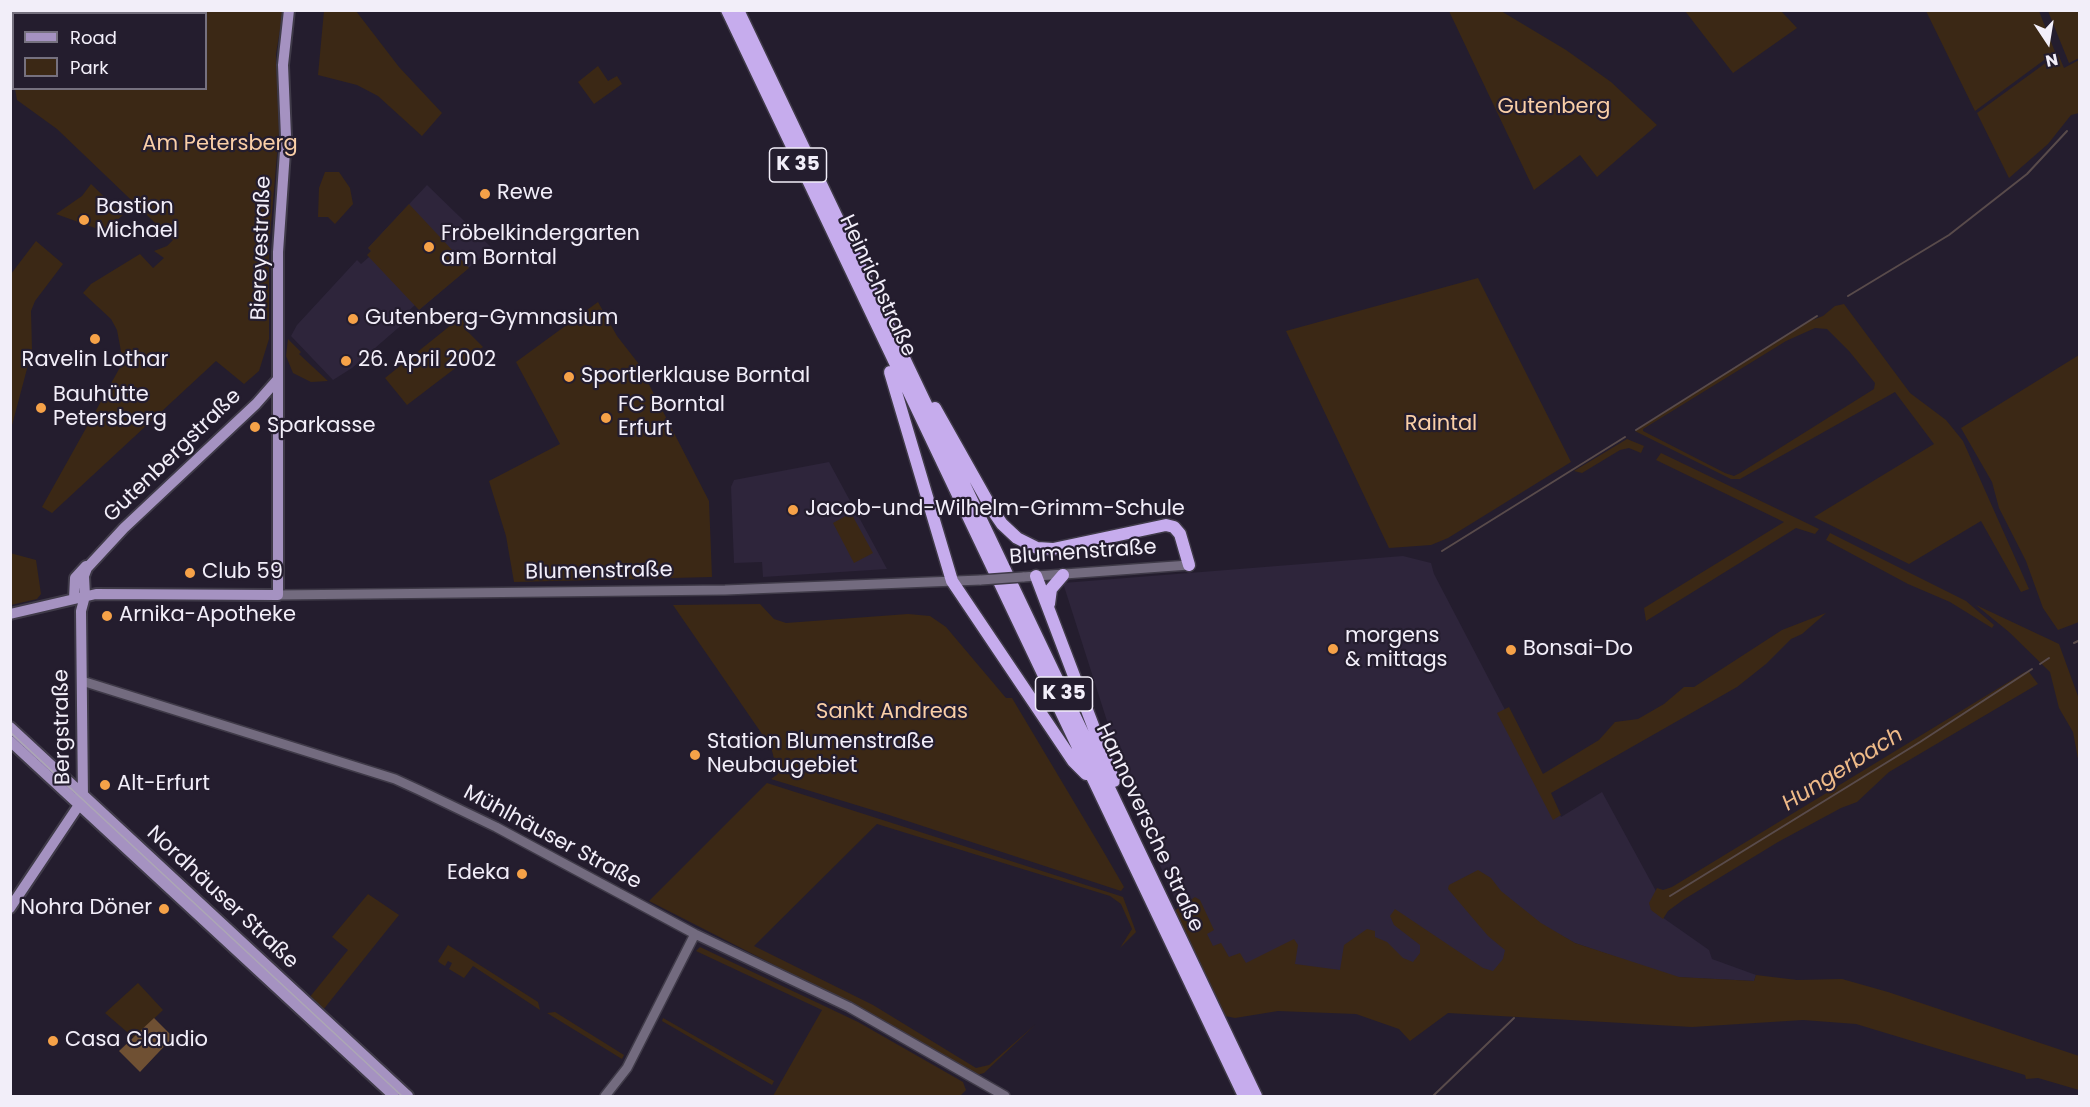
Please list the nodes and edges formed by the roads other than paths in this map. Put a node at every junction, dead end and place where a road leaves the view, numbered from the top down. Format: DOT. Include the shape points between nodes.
graph roads {
  1 [pos="290,10"];
  2 [pos="727,10"];
  3 [pos="738,10"];
  4 [pos="882,342"];
  5 [pos="278,378"];
  6 [pos="916,386"];
  7 [pos="93,560"];
  8 [pos="1189,565"];
  9 [pos="1063,575"];
  10 [pos="1008,576"];
  11 [pos="1036,576"];
  12 [pos="995,577"];
  13 [pos="951,581"];
  14 [pos="278,595"];
  15 [pos="85,596"];
  16 [pos="74,599"];
  17 [pos="1049,608"];
  18 [pos="10,614"];
  19 [pos="82,681"];
  20 [pos="10,727"];
  21 [pos="10,741"];
  22 [pos="1093,781"];
  23 [pos="82,799"];
  24 [pos="1120,811"];
  25 [pos="10,908"];
  26 [pos="695,934"];
  27 [pos="394,1096"];
  28 [pos="408,1096"];
  29 [pos="605,1096"];
  30 [pos="1005,1096"];
  31 [pos="1244,1096"];
  32 [pos="1256,1096"];
  1 -- 5 [label="main road, Biereyestraße" via="284,65 286,137 278,252"];
  2 -- 4 [label="highway, Heinrichstraße / K 35"];
  3 -- 6 [label="highway, Heinrichstraße / K 35"];
  4 -- 12 [label="highway, Heinrichstraße / K 35"];
  4 -- 13 [label="highway"];
  5 -- 7 [label="main road, Gutenbergstraße" via="256,404"];
  5 -- 14 [label="main road, Biereyestraße"];
  6 -- 8 [label="highway" via="926,392 993,511 1017,538 1038,548 1053,549 1166,525 1174,527 1184,541"];
  6 -- 10 [label="highway, Heinrichstraße / K 35"];
  7 -- 15 [label="main road, Gutenbergstraße" via="84,576"];
  7 -- 16 [label="main road, Gutenbergstraße" via="75,578"];
  8 -- 9 [label="street, Blumenstraße"];
  9 -- 11 [label="street, Blumenstraße"];
  9 -- 17 [label="highway" via="1051,590"];
  10 -- 24 [label="highway, Hannoversche Straße / K 35"];
  11 -- 13 [label="street, Blumenstraße, bridge"];
  11 -- 17 [label="highway"];
  12 -- 22 [label="highway, Hannoversche Straße / K 35"];
  13 -- 14 [label="street, Blumenstraße" via="725,590"];
  13 -- 22 [label="highway" via="1073,761"];
  14 -- 15 [label="main road, Blumenstraße"];
  15 -- 16 [label="main road, Blumenstraße"];
  15 -- 19 [label="main road, Bergstraße" via="81,611"];
  16 -- 18 [label="main road, Blumenstraße"];
  17 -- 24 [label="highway" via="1119,796"];
  19 -- 23 [label="main road, Bergstraße"];
  19 -- 26 [label="street, Mühlhäuser Straße" via="395,779 496,827"];
  20 -- 23 [label="main road, Nordhäuser Straße"];
  21 -- 23 [label="main road, Nordhäuser Straße"];
  22 -- 31 [label="highway, Hannoversche Straße / K 35"];
  23 -- 25 [label="main road, Bergstraße"];
  23 -- 27 [label="main road, Nordhäuser Straße"];
  23 -- 28 [label="main road, Nordhäuser Straße"];
  24 -- 32 [label="highway, Hannoversche Straße / K 35"];
  26 -- 29 [label="street" via="627,1068"];
  26 -- 30 [label="street, Mühlhäuser Straße" via="849,1007"];
}
